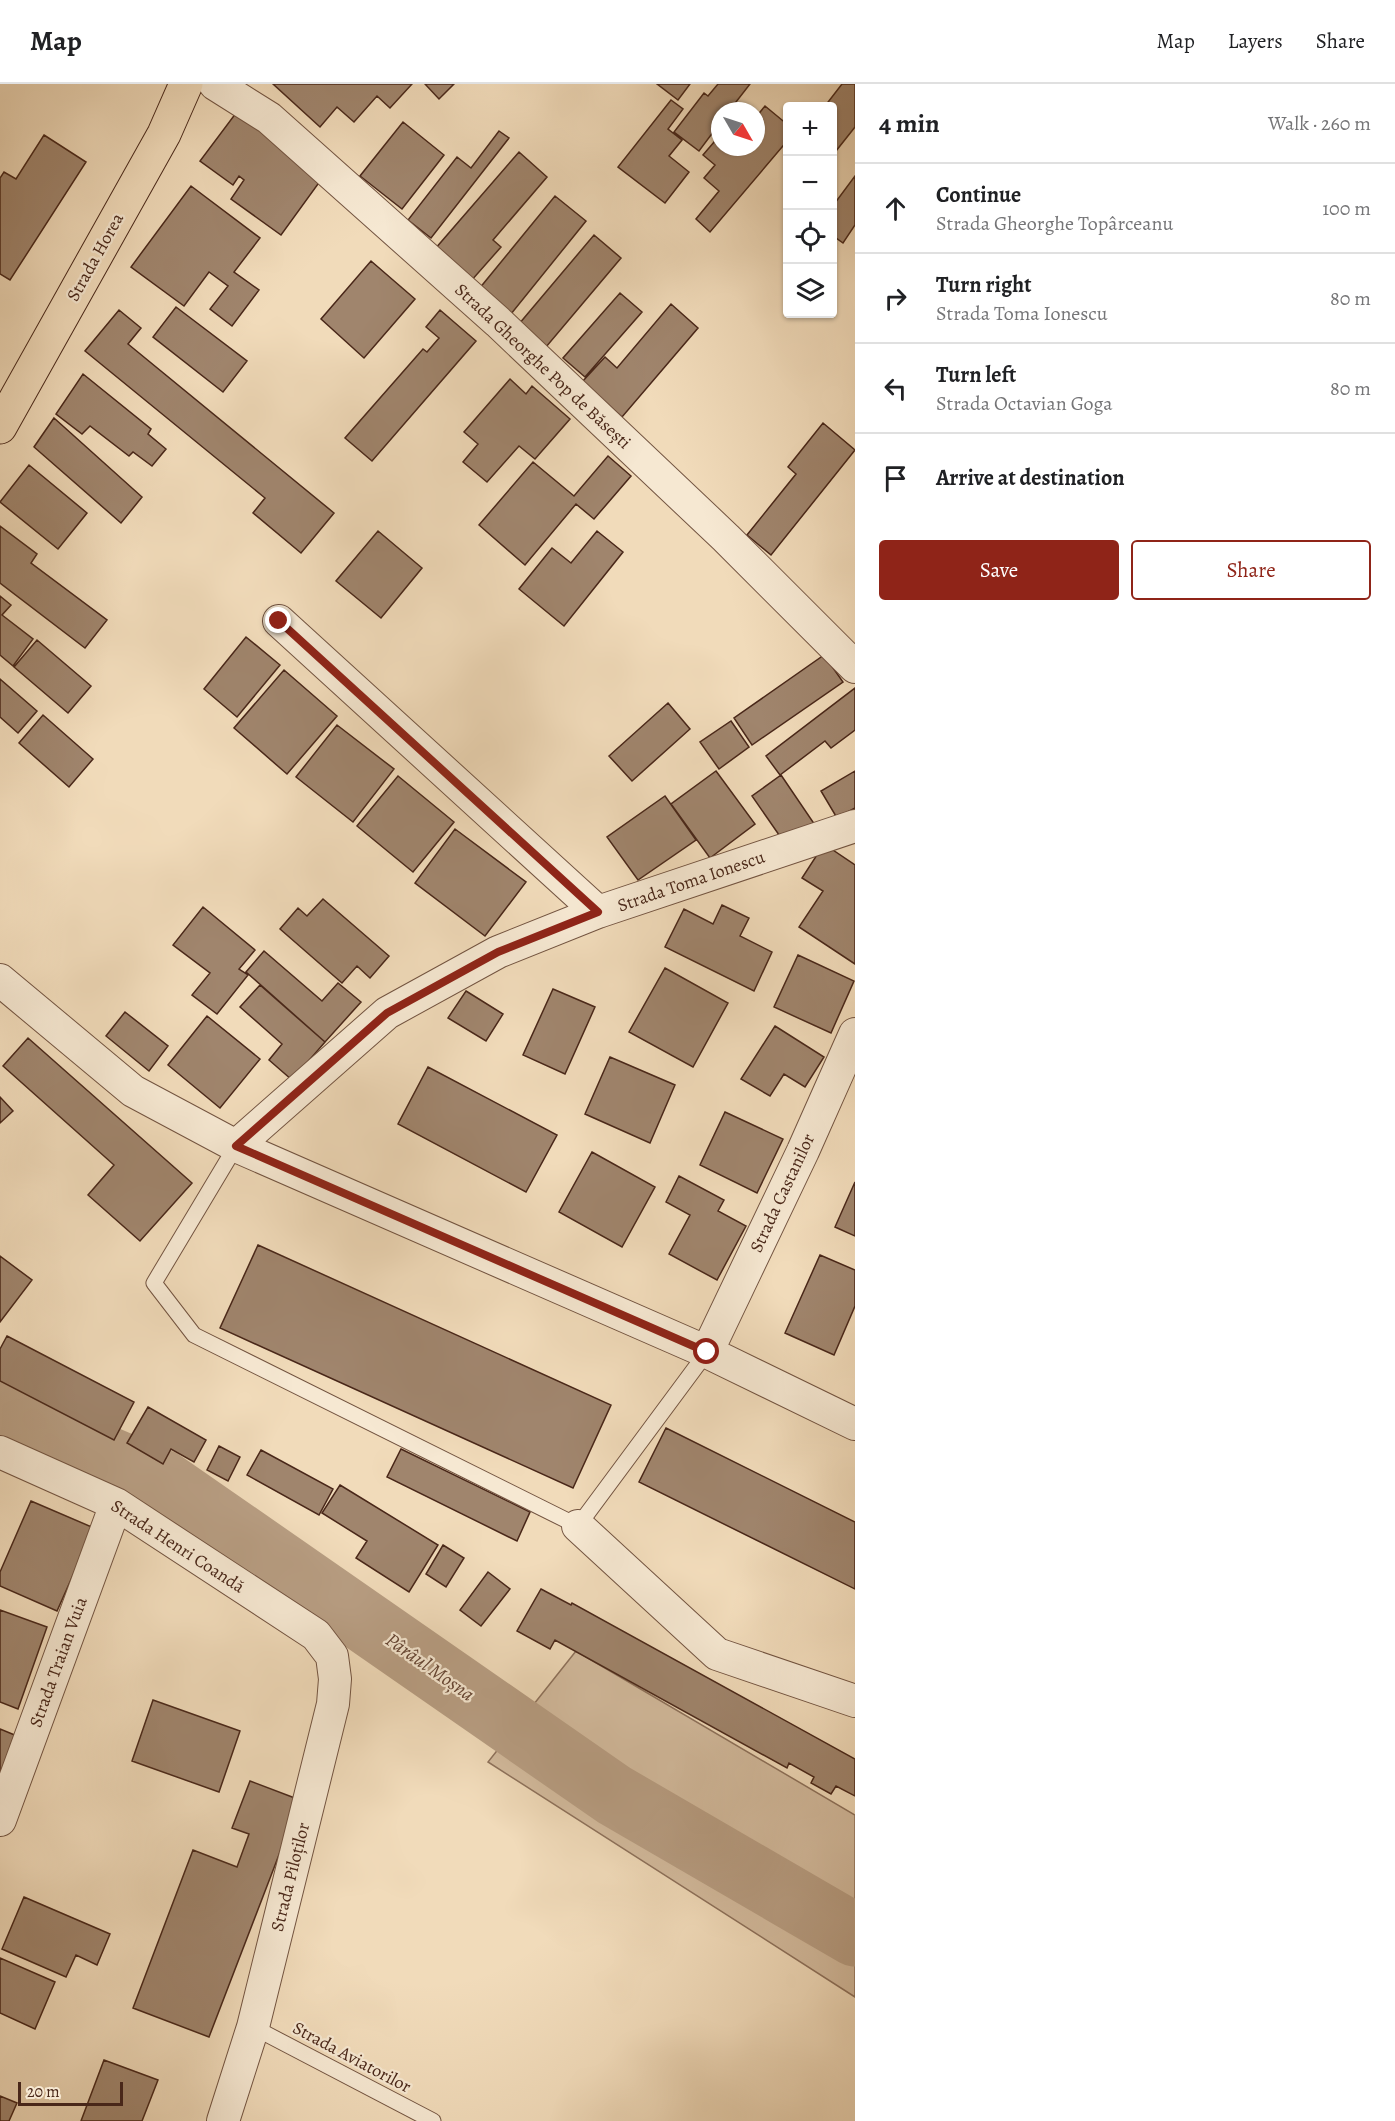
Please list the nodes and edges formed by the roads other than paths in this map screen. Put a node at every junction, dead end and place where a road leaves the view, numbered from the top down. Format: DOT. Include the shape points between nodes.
graph roads {
  1 [pos="186,84"];
  2 [pos="215,84"];
  3 [pos="0,427"];
  4 [pos="279,621"];
  5 [pos="855,667"];
  6 [pos="855,826"];
  7 [pos="598,912"];
  8 [pos="0,980"];
  9 [pos="855,1034"];
  10 [pos="236,1146"];
  11 [pos="707,1352"];
  12 [pos="855,1424"];
  13 [pos="0,1452"];
  14 [pos="116,1504"];
  15 [pos="578,1526"];
  16 [pos="316,1635"];
  17 [pos="855,1701"];
  18 [pos="0,1820"];
  19 [pos="253,2027"];
  20 [pos="223,2121"];
  21 [pos="433,2121"];
  1 -- 3 [label="main road, Strada Horea" via="164,134"];
  2 -- 5 [label="street, Strada Gheorghe Pop de Băsești" via="269,118 498,322 726,537"];
  4 -- 7 [label="street"];
  6 -- 7 [label="street, Strada Toma Ionescu"];
  7 -- 10 [label="street, Strada Toma Ionescu" via="498,952 387,1013"];
  8 -- 10 [label="street" via="133,1092"];
  9 -- 11 [label="street, Strada Castanilor"];
  10 -- 11 [label="street"];
  10 -- 15 [label="lane" via="154,1283 194,1335"];
  11 -- 12 [label="street"];
  11 -- 15 [label="lane"];
  13 -- 14 [label="street, Strada Henri Coandă"];
  14 -- 16 [label="street, Strada Henri Coandă"];
  14 -- 18 [label="street, Strada Traian Vuia"];
  15 -- 17 [label="street" via="717,1654"];
  16 -- 19 [label="street, Strada Piloților" via="332,1656 333,1704"];
  19 -- 20 [label="street, Strada Piloților"];
  19 -- 21 [label="lane, Strada Aviatorilor"];
}
